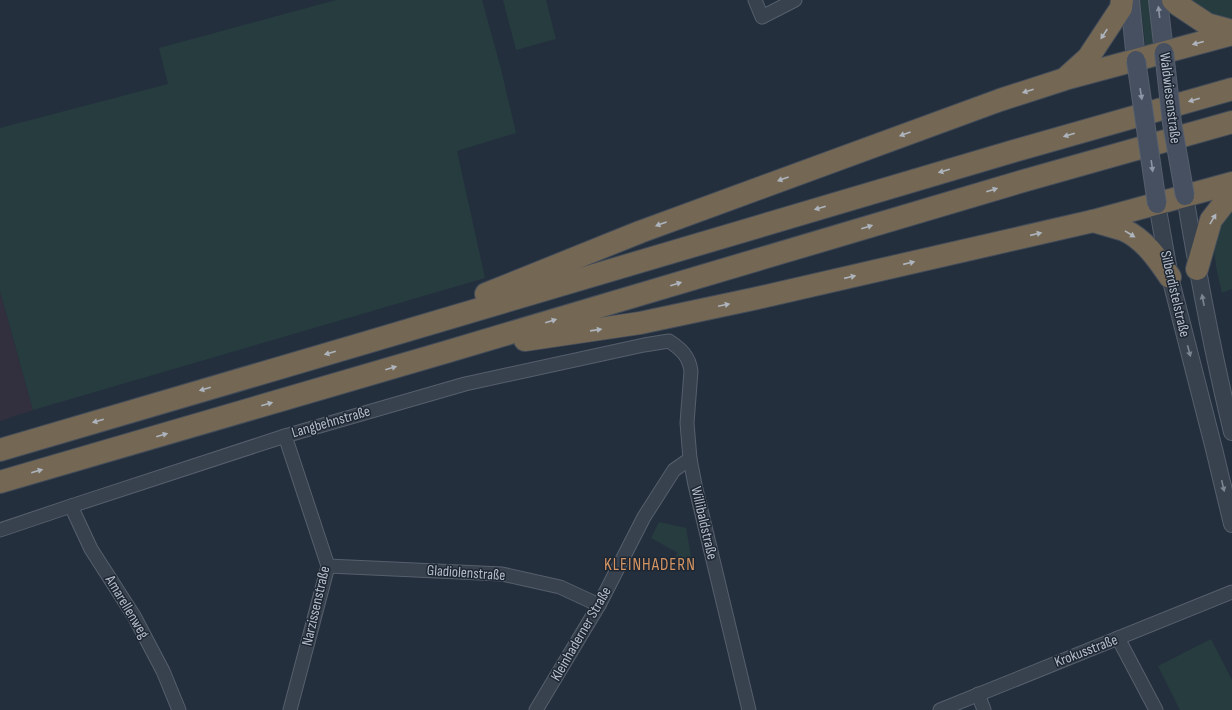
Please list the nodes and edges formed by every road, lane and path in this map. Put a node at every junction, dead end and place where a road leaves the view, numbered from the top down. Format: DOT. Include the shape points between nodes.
graph roads {
  1 [pos="755,0"];
  2 [pos="795,0"];
  3 [pos="1122,0"];
  4 [pos="1130,0"];
  5 [pos="1158,0"];
  6 [pos="1173,0"];
  7 [pos="1232,32"];
  8 [pos="1164,52"];
  9 [pos="1136,60"];
  10 [pos="1065,79"];
  11 [pos="1232,89"];
  12 [pos="1232,122"];
  13 [pos="1232,183"];
  14 [pos="1232,193"];
  15 [pos="1185,196"];
  16 [pos="1157,204"];
  17 [pos="1093,221"];
  18 [pos="1197,269"];
  19 [pos="1170,277"];
  20 [pos="669,341"];
  21 [pos="368,342"];
  22 [pos="446,352"];
  23 [pos="1232,432"];
  24 [pos="285,436"];
  25 [pos="0,450"];
  26 [pos="690,460"];
  27 [pos="0,482"];
  28 [pos="71,506"];
  29 [pos="1232,524"];
  30 [pos="0,530"];
  31 [pos="328,566"];
  32 [pos="1232,592"];
  33 [pos="599,605"];
  34 [pos="1118,638"];
  35 [pos="978,694"];
  36 [pos="179,710"];
  37 [pos="290,710"];
  38 [pos="536,710"];
  39 [pos="750,710"];
  40 [pos="940,710"];
  41 [pos="984,710"];
  42 [pos="1156,710"];
  1 -- 2 [label="street" via="762,17"];
  3 -- 10 [label="highway, one-way" via="1121,8 1088,58"];
  4 -- 9 [label="main road, Waldwiesenstraße"];
  8 -- 5 [label="main road, Waldwiesenstraße, one-way"];
  6 -- 7 [label="highway" via="1207,24"];
  7 -- 8 [label="highway, one-way"];
  8 -- 9 [label="highway"];
  8 -- 15 [label="main road, Waldwiesenstraße, bridge" via="1172,123"];
  9 -- 10 [label="highway"];
  9 -- 16 [label="main road, Silberdistelstraße, one-way, bridge"];
  10 -- 21 [label="highway, one-way" via="1000,100 640,232"];
  11 -- 21 [label="highway, one-way"];
  22 -- 12 [label="highway, one-way" via="1015,183"];
  13 -- 15 [label="highway"];
  18 -- 14 [label="highway, one-way" via="1211,220"];
  15 -- 16 [label="highway"];
  15 -- 18 [label="street, Silberdistelstraße"];
  16 -- 17 [label="highway"];
  16 -- 19 [label="street, Silberdistelstraße"];
  17 -- 19 [label="highway, one-way" via="1125,231 1142,242"];
  22 -- 17 [label="highway, one-way" via="640,323"];
  23 -- 18 [label="street, Silberdistelstraße, one-way"];
  19 -- 29 [label="street, Silberdistelstraße, one-way"];
  20 -- 24 [label="street, Langbehnstraße" via="465,384"];
  20 -- 26 [label="street, Willibaldstraße" via="682,350 690,363"];
  21 -- 25 [label="highway, one-way"];
  27 -- 22 [label="highway, one-way"];
  24 -- 28 [label="street, Langbehnstraße"];
  24 -- 31 [label="street, Narzissenstraße"];
  26 -- 33 [label="street, Kleinhaderner Straße" via="674,470 644,517"];
  26 -- 39 [label="street, Willibaldstraße"];
  28 -- 30 [label="street, Langbehnstraße"];
  28 -- 36 [label="street, Amarellenweg" via="91,549 134,616 163,671"];
  31 -- 33 [label="street, Gladiolenstraße" via="502,574 560,587"];
  31 -- 37 [label="street, Narzissenstraße"];
  32 -- 34 [label="street, Krokusstraße"];
  33 -- 38 [label="street, Kleinhaderner Straße"];
  34 -- 35 [label="street, Krokusstraße"];
  34 -- 42 [label="street"];
  35 -- 40 [label="street, Krokusstraße"];
  35 -- 41 [label="street"];
}
